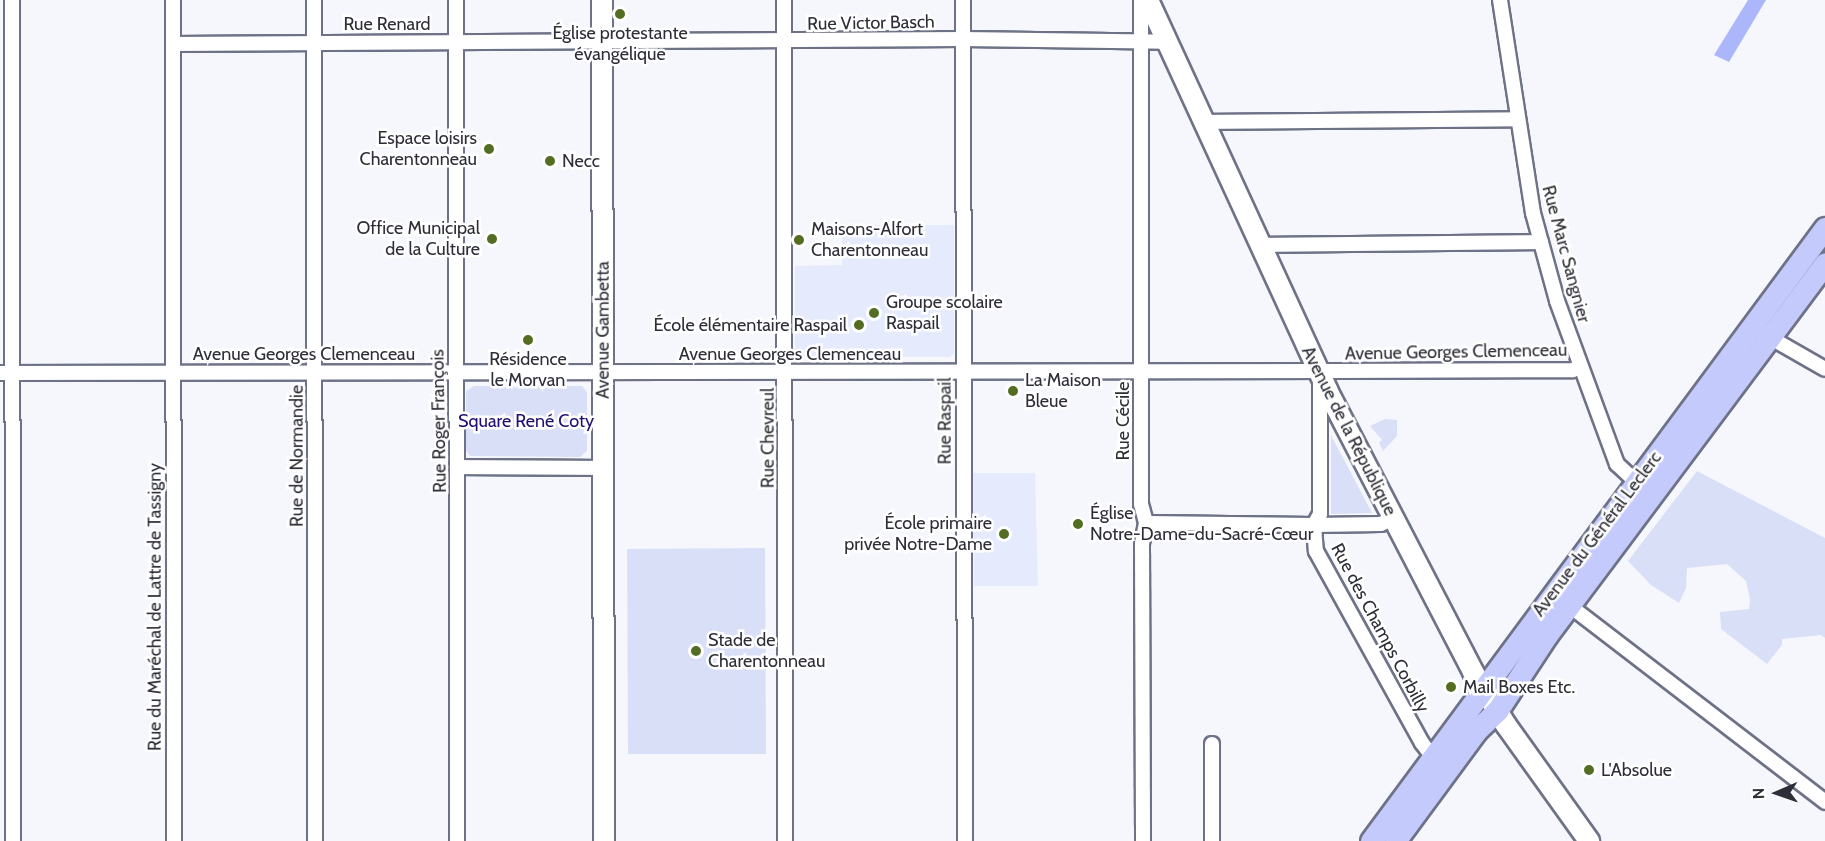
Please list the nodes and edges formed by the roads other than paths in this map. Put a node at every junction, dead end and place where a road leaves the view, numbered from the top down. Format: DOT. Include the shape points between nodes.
graph roads {
  1 [pos="12,0"];
  2 [pos="173,0"];
  3 [pos="314,0"];
  4 [pos="456,0"];
  5 [pos="602,0"];
  6 [pos="784,0"];
  7 [pos="963,0"];
  8 [pos="1141,0"];
  9 [pos="1148,0"];
  10 [pos="1500,0"];
  11 [pos="963,39"];
  12 [pos="1140,40"];
  13 [pos="455,42"];
  14 [pos="601,42"];
  15 [pos="1167,42"];
  16 [pos="314,43"];
  17 [pos="784,43"];
  18 [pos="173,44"];
  19 [pos="1518,119"];
  20 [pos="1204,122"];
  21 [pos="1825,228"];
  22 [pos="1541,242"];
  23 [pos="1260,245"];
  24 [pos="1825,264"];
  25 [pos="1825,273"];
  26 [pos="1805,290"];
  27 [pos="1752,327"];
  28 [pos="1770,338"];
  29 [pos="1580,366"];
  30 [pos="1317,369"];
  31 [pos="1825,369"];
  32 [pos="456,371"];
  33 [pos="963,371"];
  34 [pos="1141,371"];
  35 [pos="315,372"];
  36 [pos="602,372"];
  37 [pos="786,372"];
  38 [pos="6,373"];
  39 [pos="173,373"];
  40 [pos="458,467"];
  41 [pos="603,468"];
  42 [pos="1644,488"];
  43 [pos="1393,518"];
  44 [pos="1146,523"];
  45 [pos="1314,525"];
  46 [pos="1561,584"];
  47 [pos="1570,606"];
  48 [pos="1482,689"];
  49 [pos="1497,711"];
  50 [pos="1212,744"];
  51 [pos="1433,757"];
  52 [pos="1825,802"];
  53 [pos="12,841"];
  54 [pos="174,841"];
  55 [pos="315,841"];
  56 [pos="457,841"];
  57 [pos="604,841"];
  58 [pos="785,841"];
  59 [pos="965,841"];
  60 [pos="1143,841"];
  61 [pos="1212,841"];
  62 [pos="1371,841"];
  63 [pos="1395,841"];
  64 [pos="1590,841"];
  1 -- 38 [label="street"];
  2 -- 18 [label="street, Rue du Maréchal de Lattre de Tassigny"];
  3 -- 16 [label="street, Rue de Normandie"];
  4 -- 13 [label="street, Rue Roger François"];
  5 -- 14 [label="main road, Avenue Gambetta"];
  6 -- 17 [label="street, Rue Chevreul"];
  7 -- 11 [label="street, Rue Raspail"];
  8 -- 12 [label="street, Rue Cécile"];
  9 -- 15 [label="main road, Avenue de la République"];
  10 -- 19 [label="street, Rue Marc Sangnier"];
  11 -- 12 [label="street, Rue Victor Basch"];
  11 -- 17 [label="street, Rue Victor Basch"];
  11 -- 33 [label="street, Rue Raspail"];
  12 -- 15 [label="street, Rue Victor Basch"];
  12 -- 34 [label="street, Rue Cécile"];
  13 -- 14 [label="street, Rue Renard"];
  13 -- 16 [label="street, Rue Renard"];
  13 -- 32 [label="street, Rue Roger François"];
  14 -- 17 [label="street, Rue Victor Basch"];
  14 -- 36 [label="main road, Avenue Gambetta"];
  15 -- 20 [label="main road, Avenue de la République"];
  16 -- 18 [label="street, Rue Renard"];
  16 -- 35 [label="street, Rue de Normandie"];
  17 -- 37 [label="street, Rue Chevreul"];
  18 -- 39 [label="street, Rue du Maréchal de Lattre de Tassigny"];
  19 -- 20 [label="street"];
  19 -- 22 [label="street, Rue Marc Sangnier"];
  20 -- 23 [label="main road, Avenue de la République"];
  21 -- 27 [label="main road, Avenue du Général Leclerc"];
  22 -- 23 [label="street"];
  22 -- 29 [label="street, Rue Marc Sangnier"];
  23 -- 30 [label="main road, Avenue de la République"];
  24 -- 26 [label="main road, Avenue du Général Leclerc"];
  25 -- 26 [label="street"];
  26 -- 28 [label="main road, Avenue du Général Leclerc"];
  27 -- 28 [label="street"];
  27 -- 42 [label="main road, Avenue du Général Leclerc"];
  28 -- 31 [label="street"];
  28 -- 42 [label="main road, Avenue du Général Leclerc"];
  29 -- 30 [label="street, Avenue Georges Clemenceau" via="1572,370"];
  29 -- 42 [label="street, Rue Marc Sangnier" via="1617,464"];
  30 -- 34 [label="street, Avenue Georges Clemenceau"];
  30 -- 43 [label="main road, Avenue de la République"];
  30 -- 45 [label="street, Rue des Champs Corbilly" via="1321,390 1320,514"];
  32 -- 35 [label="street, Avenue Georges Clemenceau"];
  32 -- 36 [label="street, Avenue Georges Clemenceau"];
  32 -- 40 [label="street, Rue Roger François"];
  33 -- 34 [label="street, Avenue Georges Clemenceau"];
  33 -- 37 [label="street, Avenue Georges Clemenceau"];
  33 -- 59 [label="street, Rue Raspail"];
  34 -- 44 [label="street, Rue Cécile" via="1141,504"];
  35 -- 39 [label="street, Avenue Georges Clemenceau"];
  35 -- 55 [label="street, Rue de Normandie"];
  36 -- 37 [label="street, Avenue Georges Clemenceau"];
  36 -- 41 [label="main road, Avenue Gambetta"];
  37 -- 58 [label="street, Rue Chevreul"];
  38 -- 39 [label="street, Avenue Georges Clemenceau"];
  38 -- 53 [label="street"];
  39 -- 54 [label="street, Rue du Maréchal de Lattre de Tassigny"];
  40 -- 41 [label="street"];
  40 -- 56 [label="street, Rue Roger François"];
  41 -- 57 [label="main road, Avenue Gambetta"];
  42 -- 46 [label="main road, Avenue du Général Leclerc"];
  42 -- 47 [label="main road, Avenue du Général Leclerc"];
  43 -- 45 [label="street" via="1381,524"];
  43 -- 48 [label="main road, Avenue de la République"];
  44 -- 45 [label="street"];
  44 -- 60 [label="street, Rue Cécile" via="1142,543"];
  45 -- 51 [label="street, Rue des Champs Corbilly" via="1316,551"];
  46 -- 47 [label="main road" via="1563,598"];
  46 -- 48 [label="main road, Avenue du Général Leclerc"];
  47 -- 49 [label="main road, Avenue du Général Leclerc"];
  47 -- 52 [label="street"];
  48 -- 49 [label="main road, Avenue de la République"];
  48 -- 51 [label="main road, Avenue du Général Leclerc"];
  49 -- 63 [label="main road, Avenue du Général Leclerc" via="1476,731"];
  49 -- 64 [label="main road, Avenue de la République"];
  50 -- 61 [label="street"];
  51 -- 62 [label="main road, Avenue du Général Leclerc"];
}
